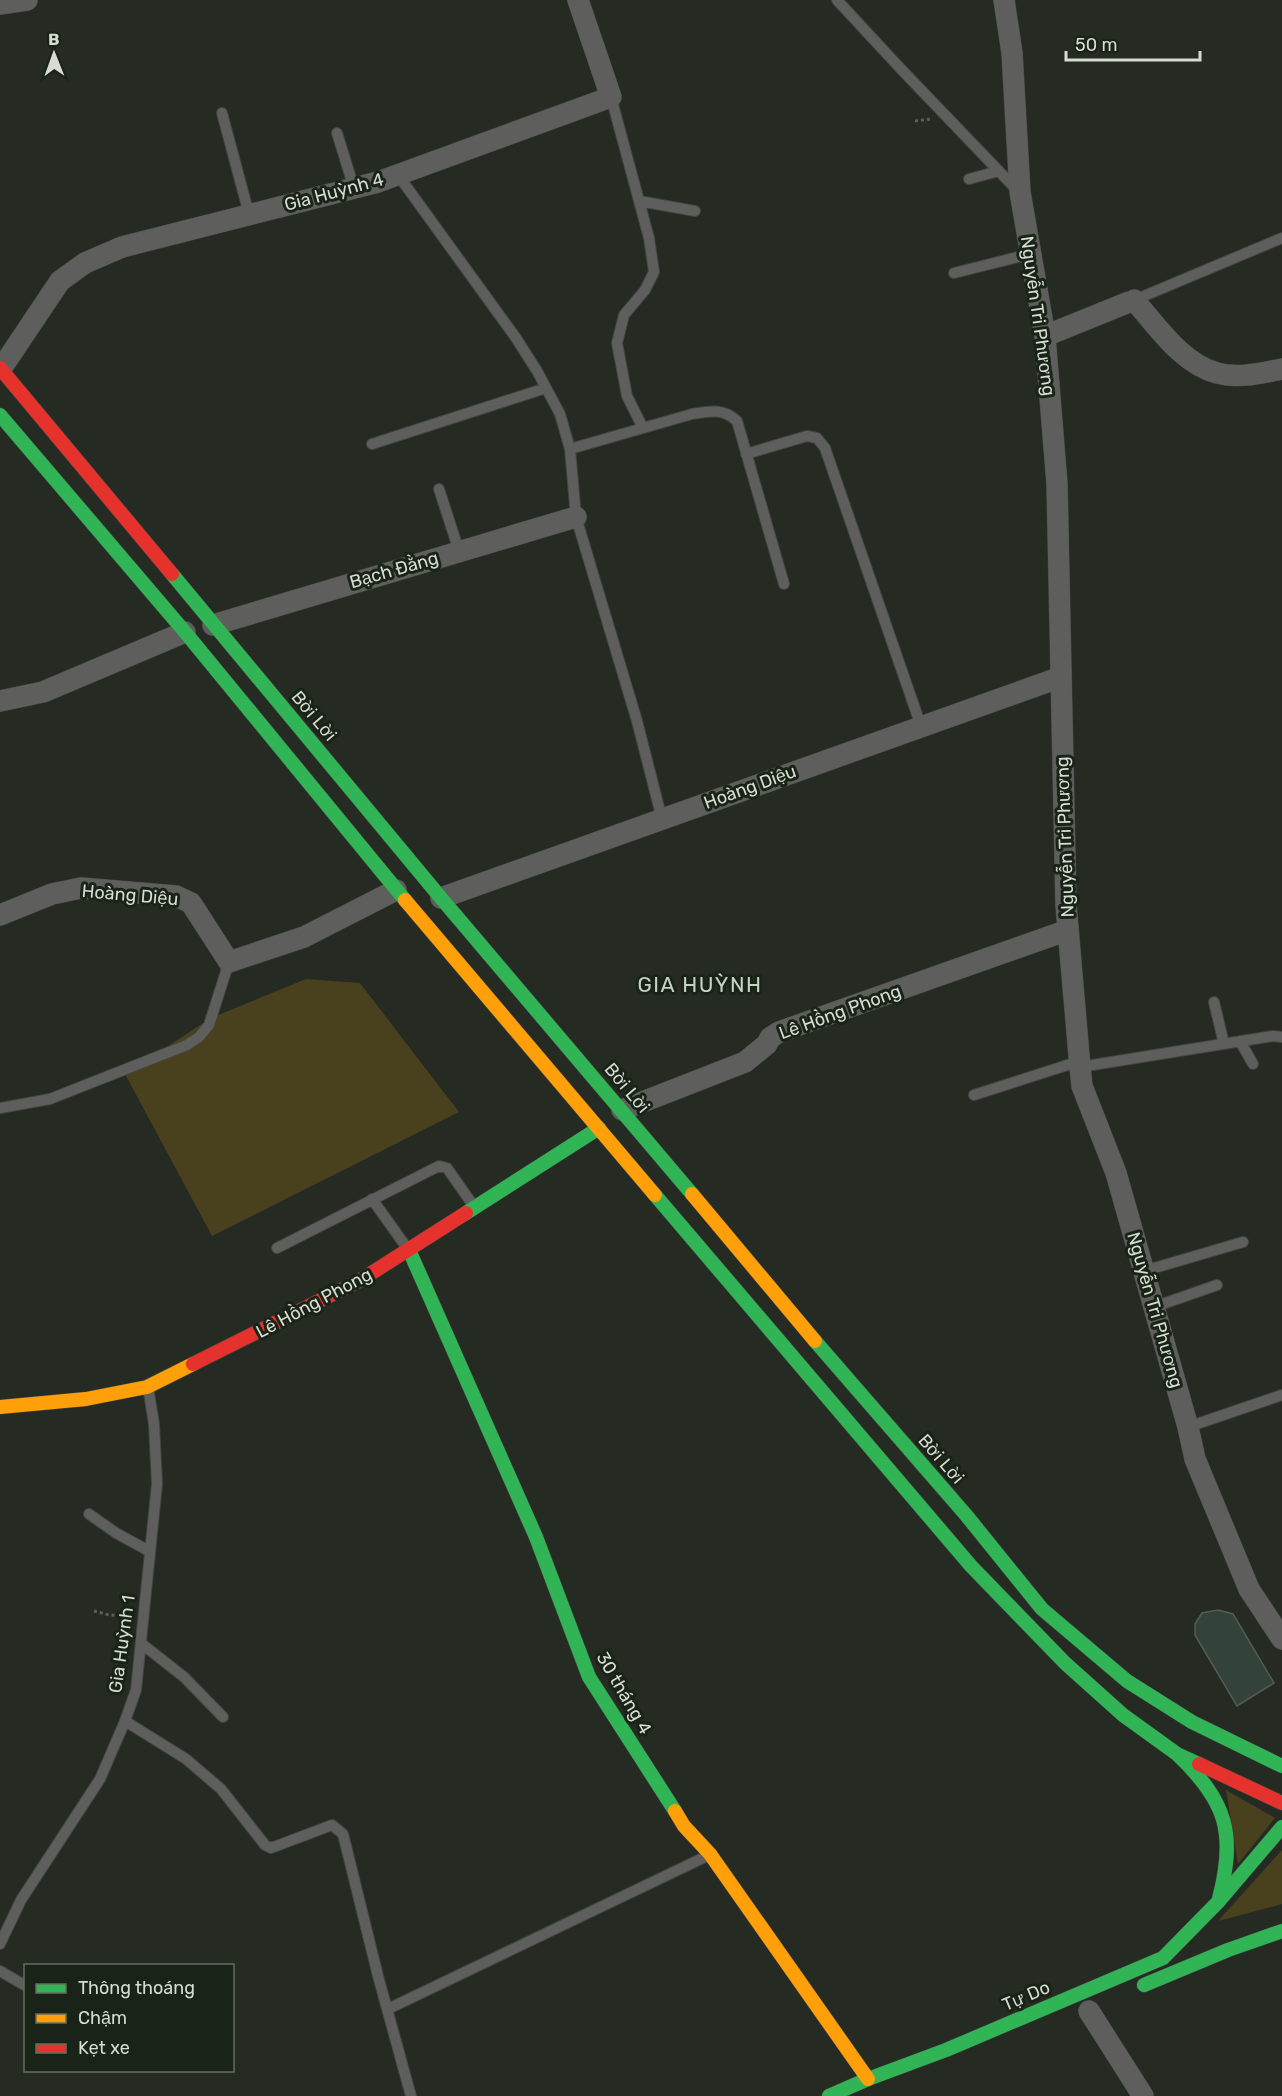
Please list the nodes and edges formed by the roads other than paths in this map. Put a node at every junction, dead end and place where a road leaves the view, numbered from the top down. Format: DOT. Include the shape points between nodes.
graph roads {
  1 [pos="27,0"];
  2 [pos="578,0"];
  3 [pos="837,0"];
  4 [pos="1004,0"];
  5 [pos="0,4"];
  6 [pos="611,97"];
  7 [pos="222,113"];
  8 [pos="337,133"];
  9 [pos="999,171"];
  10 [pos="398,175"];
  11 [pos="969,179"];
  12 [pos="354,188"];
  13 [pos="1020,192"];
  14 [pos="639,201"];
  15 [pos="695,211"];
  16 [pos="249,214"];
  17 [pos="1282,238"];
  18 [pos="1030,254"];
  19 [pos="954,273"];
  20 [pos="1128,303"];
  21 [pos="1045,336"];
  22 [pos="1,369"];
  23 [pos="1282,369"];
  24 [pos="546,388"];
  25 [pos="0,415"];
  26 [pos="643,428"];
  27 [pos="372,444"];
  28 [pos="570,449"];
  29 [pos="746,454"];
  30 [pos="439,489"];
  31 [pos="576,517"];
  32 [pos="459,551"];
  33 [pos="784,584"];
  34 [pos="213,625"];
  35 [pos="185,632"];
  36 [pos="1061,677"];
  37 [pos="0,701"];
  38 [pos="921,726"];
  39 [pos="662,819"];
  40 [pos="396,890"];
  41 [pos="441,898"];
  42 [pos="0,915"];
  43 [pos="1068,930"];
  44 [pos="229,962"];
  45 [pos="1214,1002"];
  46 [pos="1282,1037"];
  47 [pos="1240,1041"];
  48 [pos="1224,1044"];
  49 [pos="1080,1064"];
  50 [pos="1252,1064"];
  51 [pos="974,1095"];
  52 [pos="0,1108"];
  53 [pos="622,1110"];
  54 [pos="598,1128"];
  55 [pos="372,1199"];
  56 [pos="475,1208"];
  57 [pos="1243,1242"];
  58 [pos="277,1248"];
  59 [pos="409,1250"];
  60 [pos="1144,1271"];
  61 [pos="1217,1285"];
  62 [pos="1154,1307"];
  63 [pos="147,1387"];
  64 [pos="1282,1395"];
  65 [pos="0,1407"];
  66 [pos="1188,1427"];
  67 [pos="89,1514"];
  68 [pos="149,1551"];
  69 [pos="1282,1638"];
  70 [pos="142,1644"];
  71 [pos="223,1717"];
  72 [pos="125,1721"];
  73 [pos="1177,1754"];
  74 [pos="1282,1766"];
  75 [pos="1282,1803"];
  76 [pos="1282,1827"];
  77 [pos="710,1854"];
  78 [pos="1219,1901"];
  79 [pos="1280,1930"];
  80 [pos="0,1944"];
  81 [pos="0,1971"];
  82 [pos="24,1985"];
  83 [pos="1129,1992"];
  84 [pos="1087,2006"];
  85 [pos="388,2009"];
  86 [pos="870,2083"];
  87 [pos="411,2096"];
  88 [pos="829,2096"];
  89 [pos="1143,2096"];
  1 -- 5 [label="street"];
  2 -- 6 [label="street"];
  3 -- 9 [label="lane"];
  4 -- 13 [label="street, Nguyễn Tri Phương" via="1012,53"];
  6 -- 10 [label="street, Gia Huỳnh 4"];
  6 -- 14 [label="lane"];
  7 -- 16 [label="lane"];
  8 -- 12 [label="lane"];
  9 -- 11 [label="lane"];
  9 -- 13 [label="lane"];
  10 -- 12 [label="street, Gia Huỳnh 4"];
  10 -- 24 [label="lane" via="516,338"];
  12 -- 16 [label="street, Gia Huỳnh 4"];
  13 -- 18 [label="street, Nguyễn Tri Phương"];
  14 -- 15 [label="lane"];
  14 -- 26 [label="lane" via="654,272 624,315 617,343 627,396"];
  16 -- 22 [label="street, Gia Huỳnh 4" via="122,247 85,262 60,281"];
  17 -- 20 [label="lane"];
  18 -- 19 [label="lane"];
  18 -- 21 [label="street, Nguyễn Tri Phương"];
  20 -- 21 [label="street"];
  20 -- 23 [label="street" via="1198,366 1219,374 1245,375"];
  21 -- 36 [label="street, Nguyễn Tri Phương" via="1057,484"];
  22 -- 34 [label="main road, Bời Lời"];
  24 -- 27 [label="lane"];
  24 -- 28 [label="lane" via="560,414"];
  25 -- 35 [label="main road"];
  26 -- 28 [label="lane"];
  26 -- 29 [label="lane" via="692,414 729,414 737,422"];
  28 -- 31 [label="lane"];
  29 -- 33 [label="lane"];
  29 -- 38 [label="lane" via="807,436 817,438 825,448"];
  30 -- 32 [label="lane"];
  31 -- 32 [label="street, Bạch Đằng"];
  31 -- 39 [label="lane"];
  32 -- 34 [label="street, Bạch Đằng"];
  34 -- 41 [label="main road, Bời Lời"];
  35 -- 37 [label="street" via="44,692"];
  35 -- 40 [label="main road"];
  36 -- 38 [label="street, Hoàng Diệu"];
  36 -- 43 [label="street, Nguyễn Tri Phương"];
  38 -- 39 [label="street, Hoàng Diệu"];
  39 -- 41 [label="street, Hoàng Diệu"];
  40 -- 44 [label="street" via="304,937"];
  40 -- 54 [label="main road"];
  41 -- 53 [label="main road, Bời Lời"];
  42 -- 44 [label="street, Hoàng Diệu" via="52,894 81,888 176,896 190,903"];
  43 -- 49 [label="street, Nguyễn Tri Phương"];
  43 -- 53 [label="street, Lê Hồng Phong" via="779,1032 746,1062"];
  44 -- 52 [label="lane" via="209,1025 187,1045 50,1099"];
  45 -- 48 [label="lane"];
  46 -- 47 [label="lane"];
  47 -- 48 [label="lane"];
  47 -- 50 [label="lane"];
  48 -- 49 [label="lane"];
  49 -- 51 [label="lane"];
  49 -- 60 [label="street, Nguyễn Tri Phương" via="1082,1086 1116,1173"];
  53 -- 54 [label="main road, Lê Hồng Phong"];
  53 -- 74 [label="main road, Bời Lời" via="1042,1609 1127,1681 1192,1722"];
  54 -- 56 [label="main road, Lê Hồng Phong"];
  54 -- 73 [label="main road" via="971,1566 1065,1663 1123,1715"];
  55 -- 56 [label="lane" via="439,1166 447,1168"];
  55 -- 58 [label="lane"];
  55 -- 59 [label="lane"];
  56 -- 59 [label="main road, Lê Hồng Phong"];
  57 -- 60 [label="lane"];
  59 -- 63 [label="main road, Lê Hồng Phong" via="359,1281"];
  59 -- 77 [label="main road, 30 tháng 4" via="536,1537 589,1677 684,1826"];
  60 -- 62 [label="street, Nguyễn Tri Phương"];
  61 -- 62 [label="lane"];
  62 -- 66 [label="street, Nguyễn Tri Phương"];
  63 -- 65 [label="main road, Lê Hồng Phong" via="86,1399"];
  63 -- 68 [label="lane, Gia Huỳnh 1" via="154,1424 157,1484"];
  64 -- 66 [label="lane"];
  66 -- 69 [label="street, Nguyễn Tri Phương" via="1195,1459 1249,1589"];
  67 -- 68 [label="lane"];
  68 -- 70 [label="lane, Gia Huỳnh 1"];
  70 -- 71 [label="lane" via="184,1677"];
  70 -- 72 [label="lane, Gia Huỳnh 1" via="135,1690"];
  72 -- 80 [label="lane, Gia Huỳnh 1" via="100,1779 21,1900"];
  72 -- 85 [label="lane" via="186,1759 221,1789 271,1848 332,1825 338,1828 343,1834"];
  73 -- 75 [label="main road"];
  73 -- 78 [label="main road" via="1198,1773 1223,1815 1227,1863"];
  76 -- 78 [label="main road, Tự Do"];
  77 -- 85 [label="lane"];
  77 -- 86 [label="main road, 30 tháng 4"];
  78 -- 84 [label="main road, Tự Do" via="1163,1958"];
  79 -- 83 [label="main road"];
  81 -- 82 [label="lane"];
  84 -- 86 [label="main road, Tự Do" via="946,2049"];
  84 -- 89 [label="street"];
  85 -- 87 [label="lane"];
  86 -- 88 [label="main road, Tự Do"];
}
